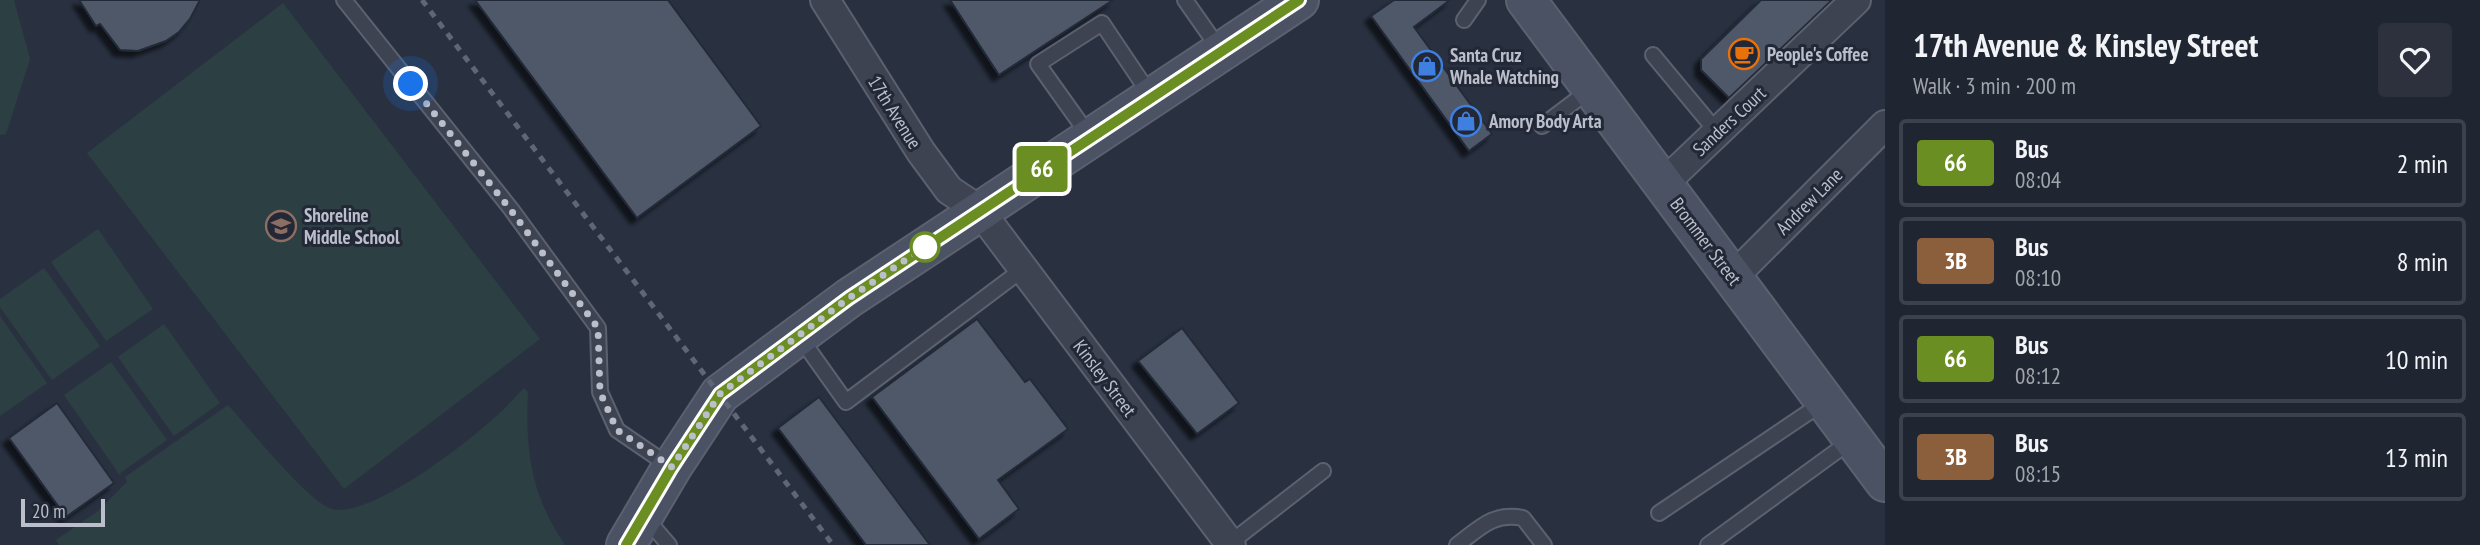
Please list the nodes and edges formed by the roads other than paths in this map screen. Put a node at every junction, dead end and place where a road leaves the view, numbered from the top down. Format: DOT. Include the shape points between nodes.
graph roads {
  1 [pos="344,0"];
  2 [pos="825,0"];
  3 [pos="1185,0"];
  4 [pos="1299,0"];
  5 [pos="1478,0"];
  6 [pos="1526,0"];
  7 [pos="1856,0"];
  8 [pos="1464,20"];
  9 [pos="1221,51"];
  10 [pos="1653,55"];
  11 [pos="1592,89"];
  12 [pos="1152,97"];
  13 [pos="1885,125"];
  14 [pos="1542,126"];
  15 [pos="1717,132"];
  16 [pos="1090,138"];
  17 [pos="1662,184"];
  18 [pos="979,210"];
  19 [pos="1023,269"];
  20 [pos="1733,277"];
  21 [pos="799,336"];
  22 [pos="1825,401"];
  23 [pos="1853,439"];
  24 [pos="672,467"];
  25 [pos="1323,471"];
  26 [pos="1885,482"];
  27 [pos="1659,513"];
  28 [pos="635,530"];
  29 [pos="1226,543"];
  30 [pos="668,545"];
  31 [pos="1457,545"];
  32 [pos="1544,545"];
  33 [pos="1708,545"];
  1 -- 24 [label="lane" via="598,328 600,392 617,430"];
  2 -- 18 [label="street, 17th Avenue" via="920,152 949,190"];
  3 -- 9 [label="lane"];
  4 -- 9 [label="main road"];
  5 -- 8 [label="lane"];
  6 -- 11 [label="main road, Brommer Street"];
  7 -- 15 [label="street, Sanders Court"];
  9 -- 12 [label="main road"];
  10 -- 15 [label="lane"];
  11 -- 14 [label="lane"];
  11 -- 17 [label="main road, Brommer Street"];
  12 -- 16 [label="main road"];
  12 -- 16 [label="lane" via="1101,23 1038,64"];
  13 -- 20 [label="street, Andrew Lane"];
  15 -- 17 [label="street, Sanders Court"];
  16 -- 18 [label="main road"];
  17 -- 20 [label="main road, Brommer Street"];
  18 -- 19 [label="street, Kinsley Street"];
  18 -- 21 [label="main road"];
  19 -- 21 [label="lane" via="846,402"];
  19 -- 29 [label="street, Kinsley Street"];
  20 -- 22 [label="main road, Brommer Street"];
  21 -- 24 [label="main road" via="720,394"];
  22 -- 23 [label="main road, Brommer Street"];
  22 -- 27 [label="lane"];
  23 -- 26 [label="main road, Brommer Street"];
  23 -- 33 [label="lane"];
  24 -- 28 [label="main road"];
  25 -- 29 [label="lane"];
  28 -- 30 [label="lane"];
  31 -- 32 [label="lane" via="1496,516 1513,516 1523,518"];
}
